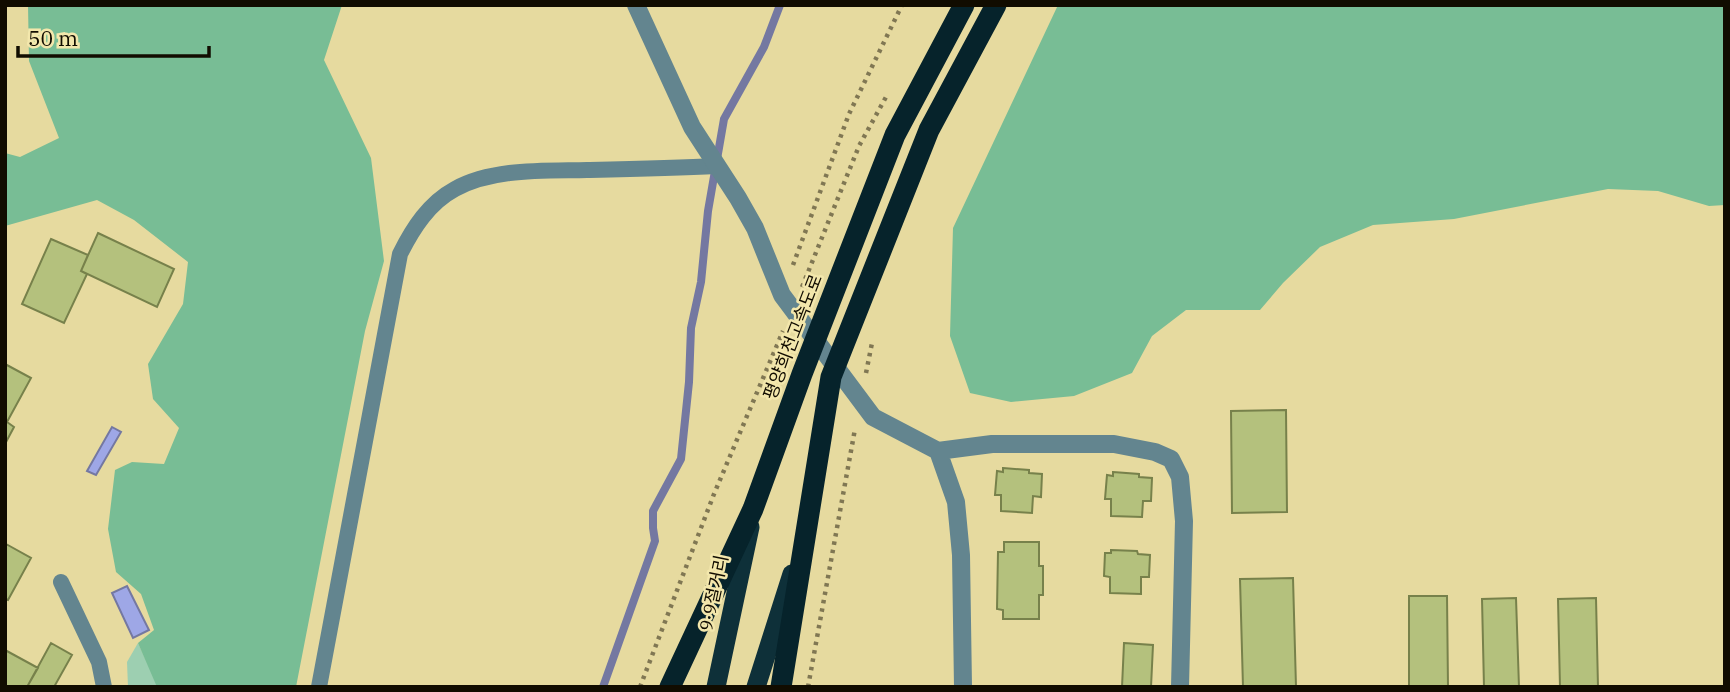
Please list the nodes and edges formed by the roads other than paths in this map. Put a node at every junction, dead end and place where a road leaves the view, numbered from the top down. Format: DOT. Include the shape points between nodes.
graph roads {
  1 [pos="636,5"];
  2 [pos="964,5"];
  3 [pos="996,5"];
  4 [pos="717,166"];
  5 [pos="816,340"];
  6 [pos="835,366"];
  7 [pos="938,451"];
  8 [pos="753,509"];
  9 [pos="804,538"];
  10 [pos="61,582"];
  11 [pos="104,687"];
  12 [pos="319,687"];
  13 [pos="670,687"];
  14 [pos="716,687"];
  15 [pos="756,687"];
  16 [pos="781,687"];
  17 [pos="963,687"];
  18 [pos="1180,687"];
  1 -- 4 [label="street" via="692,127"];
  2 -- 5 [label="highway, 평양희천고속도로" via="895,135"];
  3 -- 6 [label="highway" via="929,130"];
  4 -- 5 [label="street" via="755,228 787,302"];
  4 -- 12 [label="lane" via="514,172 454,189 430,207 400,254"];
  5 -- 6 [label="street"];
  5 -- 8 [label="highway, 평양희천고속도로"];
  6 -- 7 [label="street" via="873,417"];
  6 -- 9 [label="highway"];
  7 -- 17 [label="street" via="956,502"];
  7 -- 18 [label="street" via="992,444 1114,443 1171,459 1180,477 1184,522"];
  8 -- 13 [label="highway, 평양희천고속도로"];
  8 -- 14 [label="highway, 9·9절거리"];
  9 -- 15 [label="highway"];
  9 -- 16 [label="highway"];
  10 -- 11 [label="lane" via="99,662"];
}
